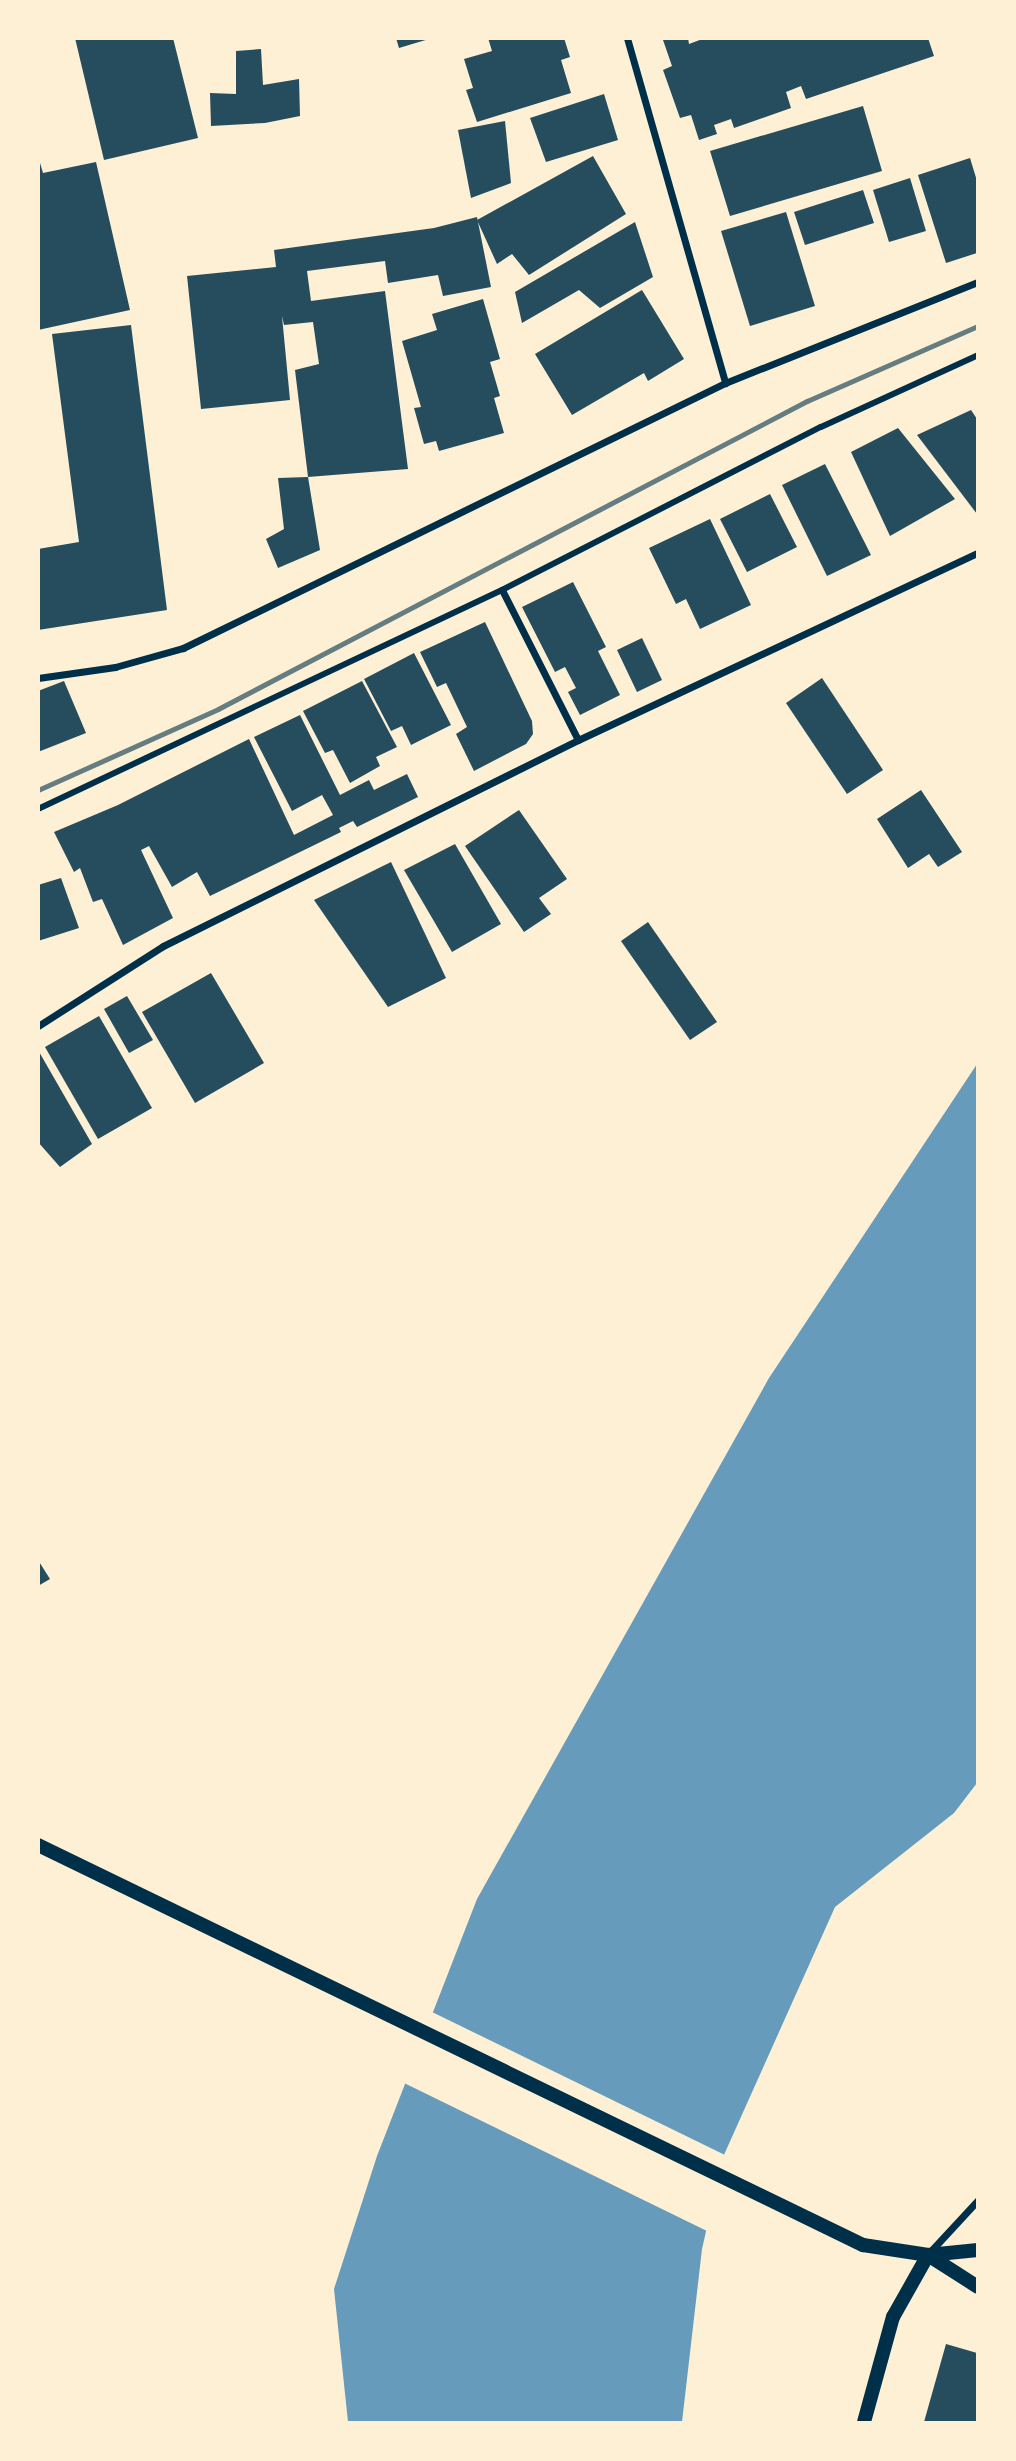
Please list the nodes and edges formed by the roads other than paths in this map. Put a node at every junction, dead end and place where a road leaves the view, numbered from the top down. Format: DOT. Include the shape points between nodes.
graph roads {
  1 [pos="627,38"];
  2 [pos="978,282"];
  3 [pos="978,355"];
  4 [pos="725,383"];
  5 [pos="977,554"];
  6 [pos="502,590"];
  7 [pos="38,678"];
  8 [pos="578,740"];
  9 [pos="38,809"];
  10 [pos="38,1026"];
  11 [pos="38,1845"];
  12 [pos="978,2200"];
  13 [pos="978,2250"];
  14 [pos="928,2255"];
  15 [pos="978,2287"];
  16 [pos="864,2423"];
  1 -- 4 [label="street"];
  2 -- 4 [label="street"];
  3 -- 6 [label="street" via="821,427"];
  4 -- 7 [label="street" via="183,648 115,667"];
  5 -- 8 [label="street"];
  6 -- 8 [label="street"];
  6 -- 9 [label="street"];
  8 -- 10 [label="street" via="163,946"];
  11 -- 14 [label="main road" via="863,2245"];
  12 -- 14 [label="street"];
  13 -- 14 [label="main road"];
  14 -- 15 [label="main road"];
  14 -- 16 [label="main road" via="893,2317"];
}
